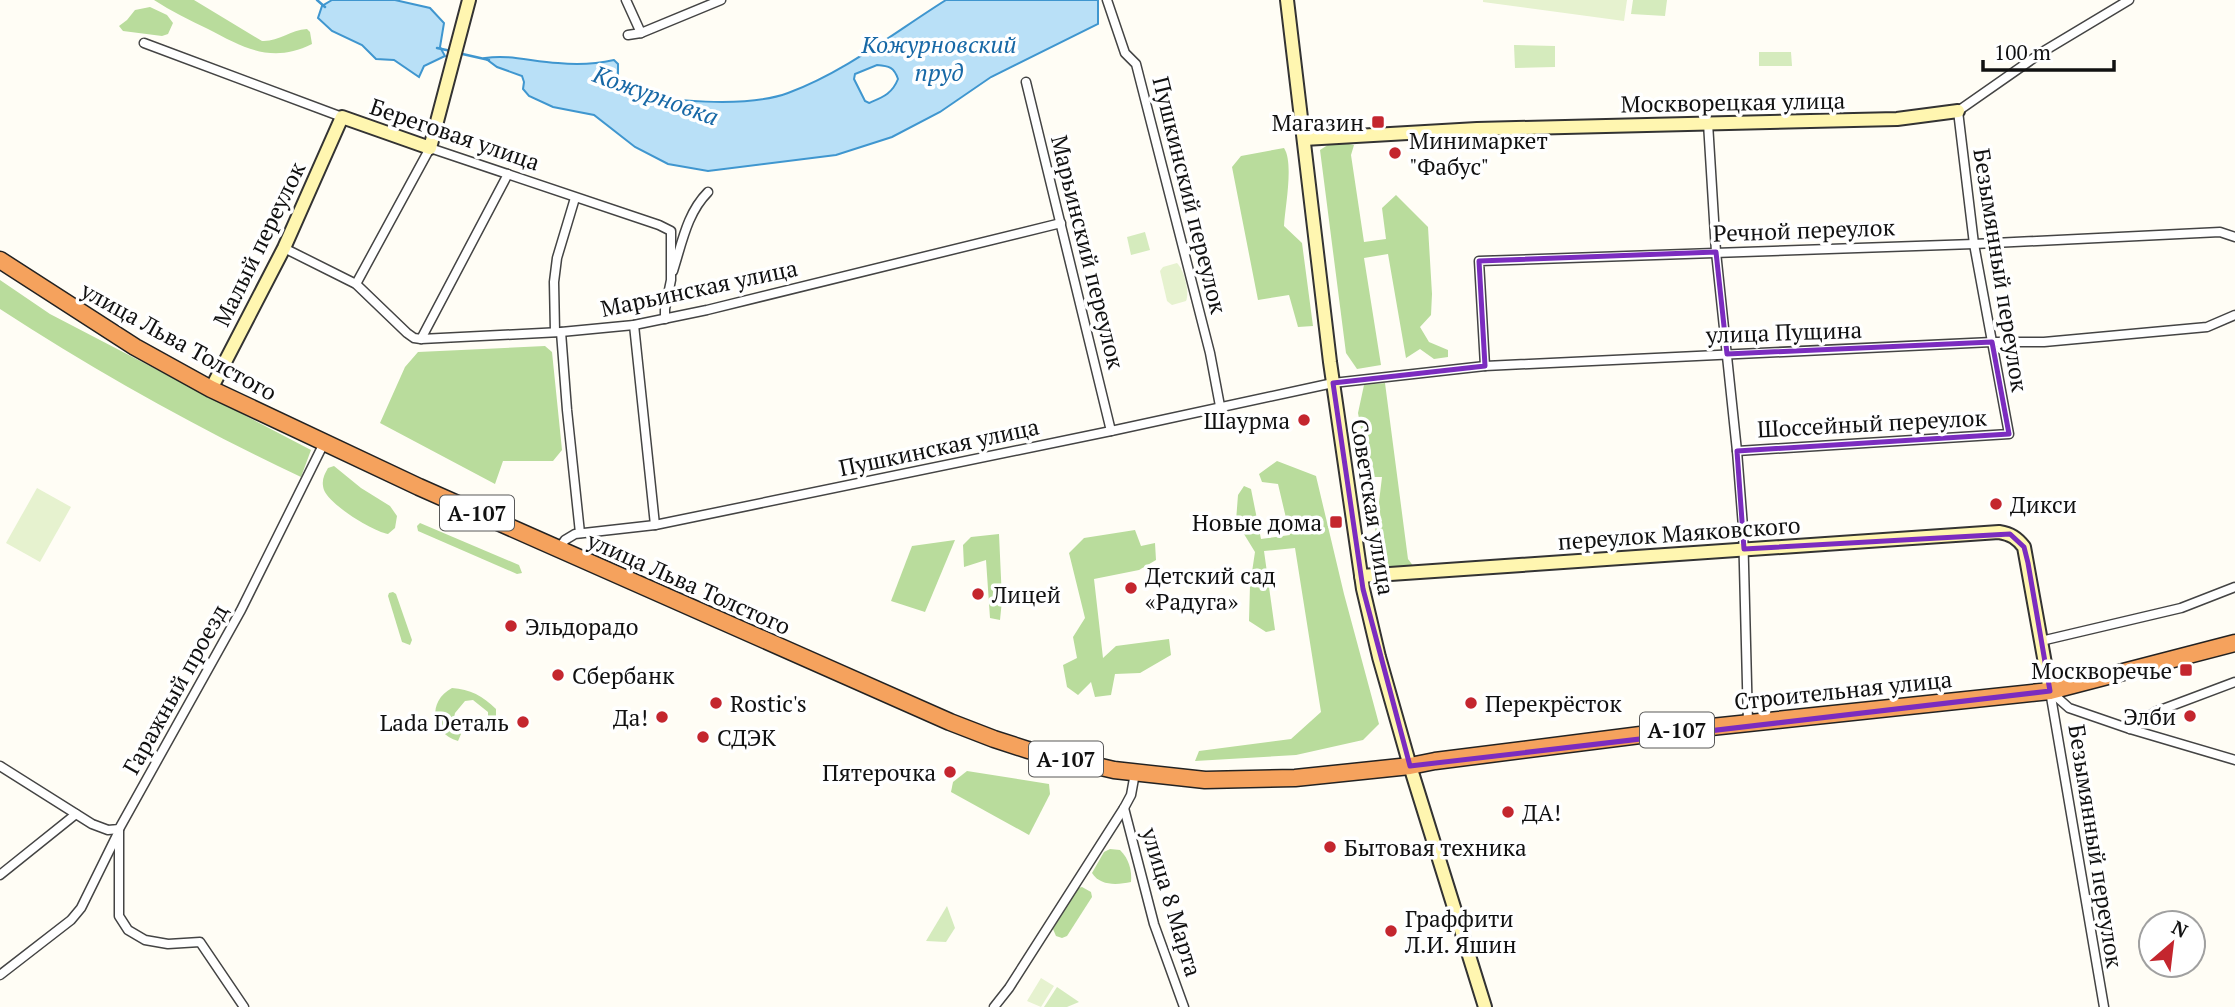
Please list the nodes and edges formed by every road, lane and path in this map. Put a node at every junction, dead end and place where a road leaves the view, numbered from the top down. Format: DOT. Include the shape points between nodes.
graph roads {
  1 [pos="469,0"];
  2 [pos="626,0"];
  3 [pos="721,0"];
  4 [pos="1108,0"];
  5 [pos="1287,0"];
  6 [pos="2129,0"];
  7 [pos="641,33"];
  8 [pos="628,36"];
  9 [pos="144,43"];
  10 [pos="1026,82"];
  11 [pos="1958,111"];
  12 [pos="342,117"];
  13 [pos="1708,123"];
  14 [pos="1304,139"];
  15 [pos="430,148"];
  16 [pos="508,174"];
  17 [pos="708,192"];
  18 [pos="575,198"];
  19 [pos="1061,223"];
  20 [pos="2235,237"];
  21 [pos="1974,244"];
  22 [pos="284,248"];
  23 [pos="1716,252"];
  24 [pos="0,260"];
  25 [pos="671,281"];
  26 [pos="356,284"];
  27 [pos="2235,315"];
  28 [pos="665,319"];
  29 [pos="634,325"];
  30 [pos="558,332"];
  31 [pos="421,338"];
  32 [pos="1992,342"];
  33 [pos="1727,354"];
  34 [pos="1486,366"];
  35 [pos="1333,383"];
  36 [pos="211,389"];
  37 [pos="1220,406"];
  38 [pos="1111,431"];
  39 [pos="2008,434"];
  40 [pos="324,443"];
  41 [pos="1737,451"];
  42 [pos="655,525"];
  43 [pos="580,533"];
  44 [pos="1744,549"];
  45 [pos="558,550"];
  46 [pos="1361,576"];
  47 [pos="2235,587"];
  48 [pos="2041,641"];
  49 [pos="2235,643"];
  50 [pos="2235,682"];
  51 [pos="2050,691"];
  52 [pos="1748,723"];
  53 [pos="2130,729"];
  54 [pos="2235,760"];
  55 [pos="0,766"];
  56 [pos="1410,766"];
  57 [pos="1135,773"];
  58 [pos="1124,808"];
  59 [pos="76,814"];
  60 [pos="120,829"];
  61 [pos="0,875"];
  62 [pos="0,975"];
  63 [pos="244,1007"];
  64 [pos="994,1007"];
  65 [pos="1184,1007"];
  66 [pos="1485,1007"];
  67 [pos="2104,1007"];
  1 -- 15 [label="street"];
  2 -- 7 [label="street"];
  3 -- 7 [label="street"];
  4 -- 37 [label="street, Пушкинский переулок" via="1125,53 1136,64"];
  5 -- 14 [label="street, Советская улица"];
  6 -- 11 [label="street, Москворецкая улица" via="2044,51"];
  7 -- 8 [label="street"];
  9 -- 12 [label="street, Береговая улица"];
  10 -- 19 [label="street, Марьинский переулок"];
  11 -- 13 [label="street, Москворецкая улица" via="1897,118"];
  11 -- 21 [label="street, Безымянный переулок"];
  12 -- 15 [label="street, Береговая улица"];
  12 -- 22 [label="street, Малый переулок"];
  13 -- 14 [label="street, Москворецкая улица"];
  13 -- 23 [label="street"];
  14 -- 35 [label="street, Советская улица"];
  15 -- 16 [label="street, Береговая улица"];
  15 -- 26 [label="street"];
  16 -- 18 [label="street, Береговая улица"];
  16 -- 31 [label="street"];
  17 -- 25 [label="street" via="697,203 686,228"];
  18 -- 25 [label="street, Береговая улица" via="671,231"];
  18 -- 30 [label="street" via="555,270"];
  19 -- 28 [label="street, Марьинская улица"];
  19 -- 38 [label="street, Марьинский переулок"];
  20 -- 21 [label="street, Речной переулок" via="2220,232"];
  21 -- 23 [label="street, Речной переулок"];
  21 -- 32 [label="street, Безымянный переулок"];
  22 -- 26 [label="street"];
  22 -- 36 [label="street, Малый переулок"];
  23 -- 33 [label="street"];
  23 -- 34 [label="street, Речной переулок" via="1479,261"];
  24 -- 36 [label="highway, улица Льва Толстого / А-107" via="124,341"];
  25 -- 28 [label="street, Береговая улица"];
  26 -- 31 [label="street" via="407,333"];
  27 -- 32 [label="street, улица Пущина" via="2207,327 2044,342"];
  28 -- 29 [label="street, Марьинская улица"];
  29 -- 30 [label="street, Марьинская улица"];
  29 -- 42 [label="street"];
  30 -- 31 [label="street, Марьинская улица"];
  30 -- 43 [label="street"];
  32 -- 33 [label="street, улица Пущина"];
  32 -- 39 [label="street, Безымянный переулок"];
  33 -- 34 [label="street, улица Пущина"];
  33 -- 41 [label="street"];
  34 -- 35 [label="street, улица Пущина"];
  35 -- 37 [label="street, Пушкинская улица"];
  35 -- 46 [label="street, Советская улица"];
  36 -- 40 [label="highway, улица Льва Толстого / А-107"];
  37 -- 38 [label="street, Пушкинская улица"];
  38 -- 42 [label="street, Пушкинская улица"];
  39 -- 41 [label="street, Шоссейный переулок"];
  40 -- 45 [label="highway, улица Льва Толстого / А-107"];
  40 -- 60 [label="street, Гаражный проезд" via="241,610"];
  41 -- 44 [label="street"];
  42 -- 43 [label="street, Пушкинская улица"];
  43 -- 45 [label="street" via="565,540"];
  44 -- 46 [label="street, переулок Маяковского"];
  44 -- 48 [label="street, переулок Маяковского" via="2010,534 2024,547"];
  44 -- 52 [label="street"];
  45 -- 57 [label="highway, улица Льва Толстого / А-107" via="994,739"];
  46 -- 56 [label="street, Советская улица"];
  47 -- 48 [label="street" via="2181,608"];
  48 -- 51 [label="street"];
  49 -- 51 [label="highway, Строительная улица / А-107"];
  50 -- 53 [label="street" via="2155,712"];
  51 -- 52 [label="highway, Строительная улица / А-107"];
  51 -- 53 [label="street" via="2070,708"];
  51 -- 67 [label="street, Безымянный переулок"];
  52 -- 56 [label="highway, Строительная улица / А-107"];
  53 -- 54 [label="street"];
  55 -- 59 [label="street"];
  56 -- 57 [label="highway, улица Льва Толстого / А-107" via="1295,778 1205,780"];
  56 -- 66 [label="street, Советская улица"];
  57 -- 58 [label="street"];
  58 -- 64 [label="street"];
  58 -- 65 [label="street, улица 8 Марта" via="1154,923"];
  59 -- 60 [label="street" via="108,830"];
  59 -- 61 [label="street"];
  60 -- 62 [label="street, Гаражный проезд" via="81,908"];
  60 -- 63 [label="street" via="120,916 128,930 145,940 168,944 200,942"];
}
